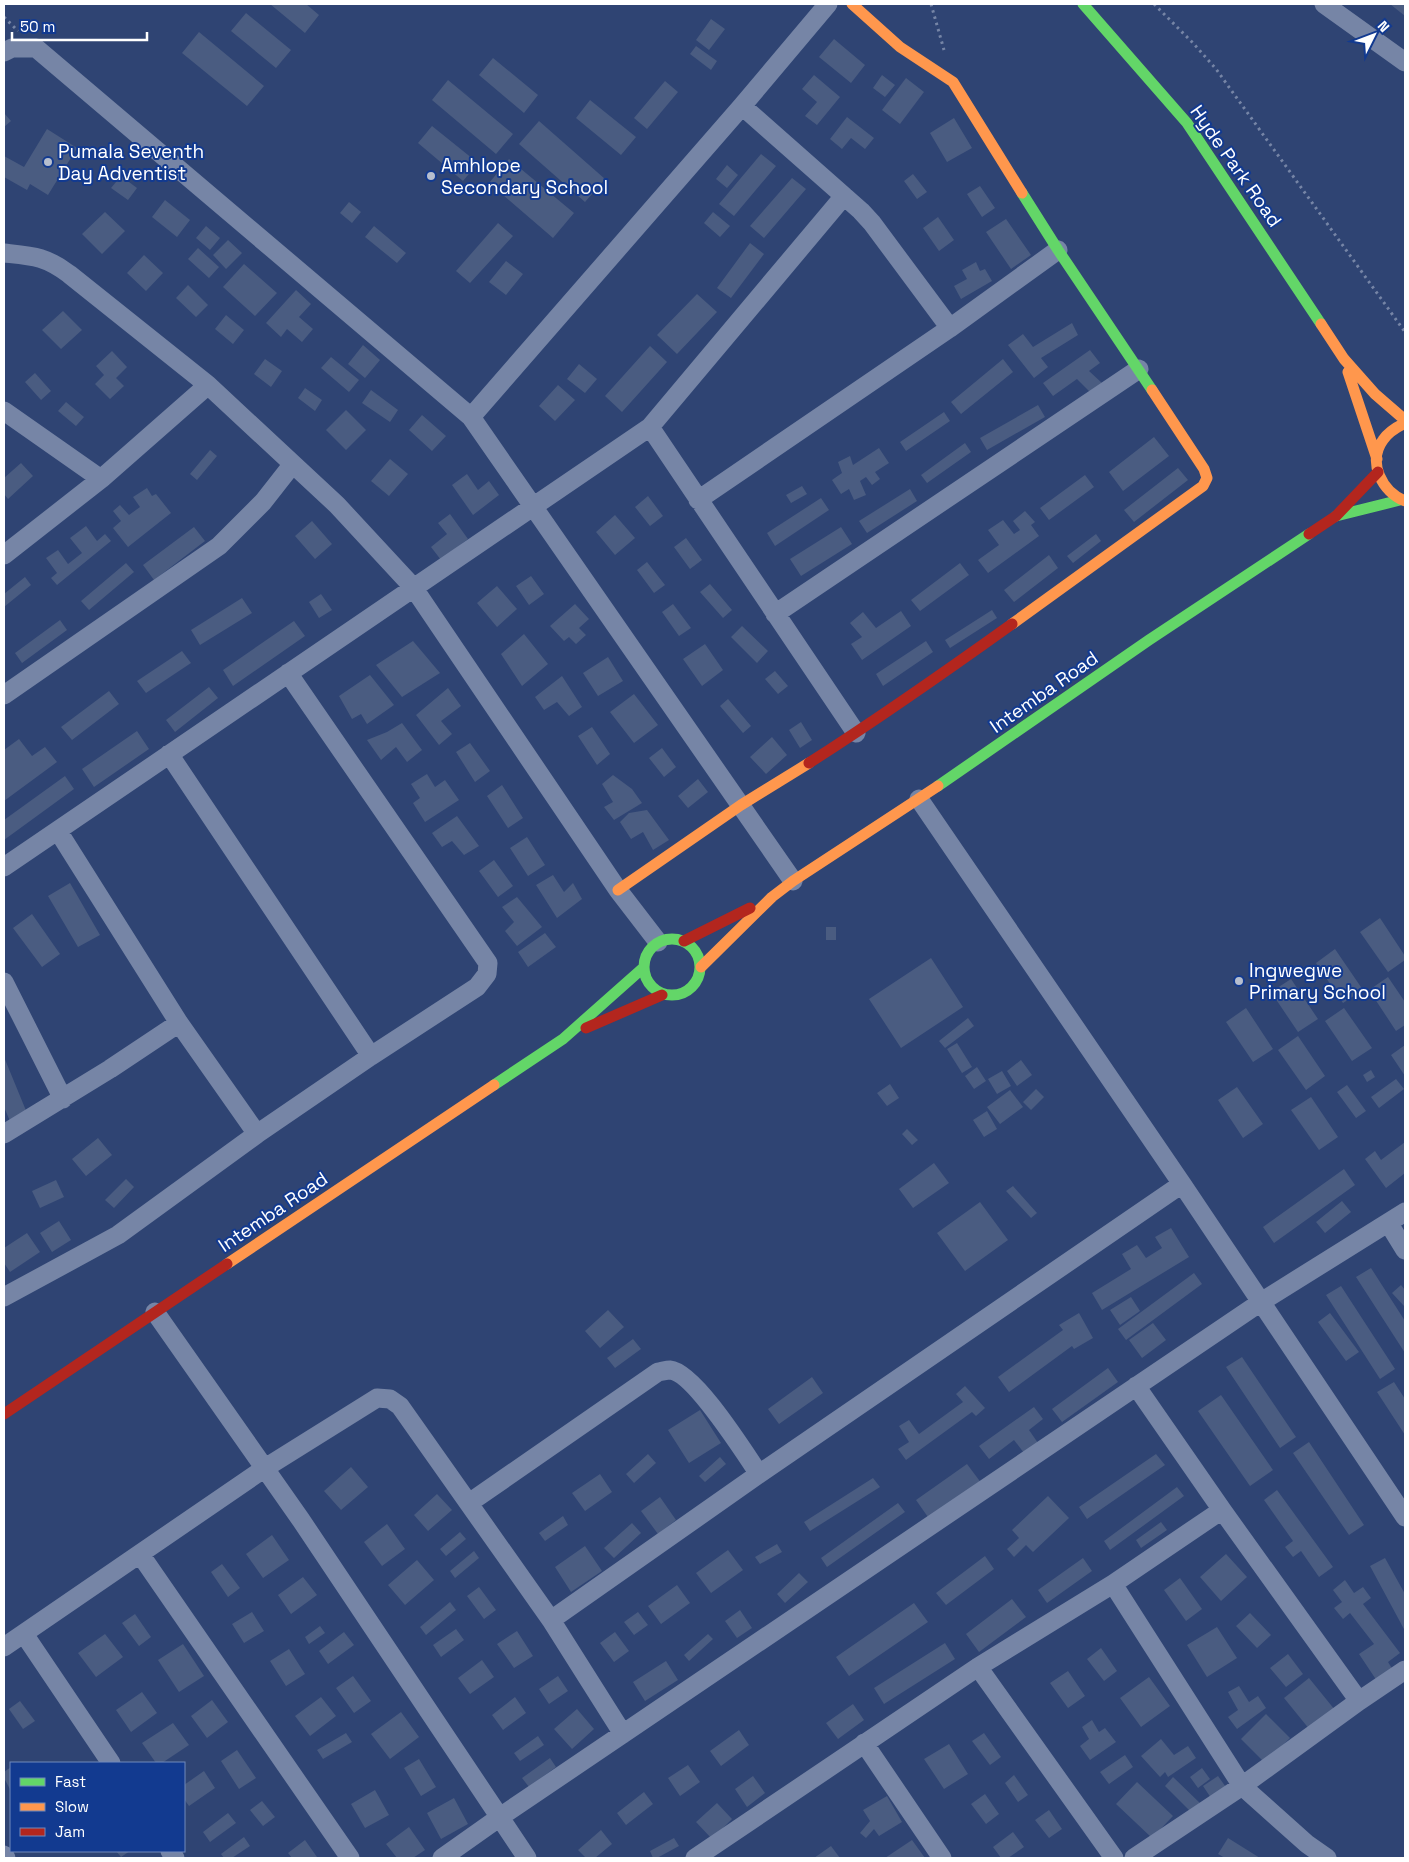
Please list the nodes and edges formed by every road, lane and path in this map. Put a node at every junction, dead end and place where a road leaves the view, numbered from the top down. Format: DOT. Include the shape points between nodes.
graph roads {
  1 [pos="828,4"];
  2 [pos="852,4"];
  3 [pos="931,4"];
  4 [pos="1083,4"];
  5 [pos="1154,4"];
  6 [pos="1324,4"];
  7 [pos="4,52"];
  8 [pos="1405,62"];
  9 [pos="952,82"];
  10 [pos="742,106"];
  11 [pos="844,196"];
  12 [pos="1058,250"];
  13 [pos="4,253"];
  14 [pos="950,328"];
  15 [pos="1405,332"];
  16 [pos="1344,359"];
  17 [pos="1139,369"];
  18 [pos="208,385"];
  19 [pos="4,411"];
  20 [pos="470,417"];
  21 [pos="1405,422"];
  22 [pos="650,427"];
  23 [pos="1376,459"];
  24 [pos="292,464"];
  25 [pos="1378,472"];
  26 [pos="102,479"];
  27 [pos="698,500"];
  28 [pos="1403,500"];
  29 [pos="533,505"];
  30 [pos="1336,516"];
  31 [pos="4,555"];
  32 [pos="413,587"];
  33 [pos="775,614"];
  34 [pos="288,673"];
  35 [pos="4,695"];
  36 [pos="856,733"];
  37 [pos="169,754"];
  38 [pos="919,799"];
  39 [pos="742,805"];
  40 [pos="58,831"];
  41 [pos="4,867"];
  42 [pos="792,881"];
  43 [pos="618,890"];
  44 [pos="772,897"];
  45 [pos="684,941"];
  46 [pos="658,942"];
  47 [pos="701,967"];
  48 [pos="643,968"];
  49 [pos="4,982"];
  50 [pos="662,995"];
  51 [pos="179,1023"];
  52 [pos="563,1039"];
  53 [pos="371,1056"];
  54 [pos="63,1099"];
  55 [pos="4,1134"];
  56 [pos="257,1134"];
  57 [pos="1182,1184"];
  58 [pos="1405,1212"];
  59 [pos="1389,1224"];
  60 [pos="1405,1250"];
  61 [pos="4,1297"];
  62 [pos="1261,1302"];
  63 [pos="155,1312"];
  64 [pos="1136,1386"];
  65 [pos="4,1414"];
  66 [pos="265,1468"];
  67 [pos="759,1474"];
  68 [pos="469,1504"];
  69 [pos="1222,1510"];
  70 [pos="1405,1517"];
  71 [pos="140,1554"];
  72 [pos="1113,1584"];
  73 [pos="551,1620"];
  74 [pos="24,1634"];
  75 [pos="4,1647"];
  76 [pos="978,1667"];
  77 [pos="1405,1670"];
  78 [pos="1359,1701"];
  79 [pos="623,1734"];
  80 [pos="864,1744"];
  81 [pos="111,1762"];
  82 [pos="1242,1786"];
  83 [pos="500,1817"];
  84 [pos="4,1855"];
  85 [pos="6,1858"];
  86 [pos="350,1858"];
  87 [pos="442,1858"];
  88 [pos="527,1858"];
  89 [pos="695,1858"];
  90 [pos="942,1858"];
  91 [pos="1114,1858"];
  92 [pos="1134,1858"];
  93 [pos="1327,1858"];
  1 -- 10 [label="street"];
  2 -- 9 [label="street" via="900,47"];
  3 -- 9 [label="path"];
  4 -- 16 [label="street, Hyde Park Road" via="1187,123"];
  5 -- 15 [label="path" via="1216,69"];
  6 -- 8 [label="street"];
  7 -- 20 [label="street" via="12,48 36,48"];
  9 -- 12 [label="street"];
  10 -- 11 [label="street"];
  10 -- 20 [label="street"];
  11 -- 14 [label="street" via="872,223"];
  11 -- 22 [label="street"];
  12 -- 14 [label="street"];
  12 -- 17 [label="street"];
  13 -- 18 [label="street" via="39,257 54,263"];
  14 -- 27 [label="street"];
  16 -- 21 [label="street"];
  16 -- 23 [label="street"];
  17 -- 33 [label="street"];
  17 -- 36 [label="street" via="1204,468 1207,478 1203,486"];
  18 -- 24 [label="street"];
  18 -- 26 [label="street"];
  19 -- 26 [label="street"];
  20 -- 29 [label="street"];
  21 -- 23 [label="street" via="1381,442"];
  22 -- 27 [label="street"];
  22 -- 29 [label="street"];
  23 -- 25 [label="street"];
  24 -- 32 [label="street" via="337,505"];
  24 -- 35 [label="street" via="263,502 219,546"];
  25 -- 28 [label="street" via="1390,493"];
  25 -- 30 [label="street"];
  26 -- 31 [label="street"];
  27 -- 33 [label="street"];
  28 -- 30 [label="street"];
  29 -- 32 [label="street"];
  29 -- 39 [label="street"];
  30 -- 38 [label="street, Intemba Road"];
  32 -- 34 [label="street"];
  32 -- 43 [label="street"];
  33 -- 36 [label="street"];
  34 -- 37 [label="street"];
  34 -- 53 [label="street" via="488,963 487,974 477,987"];
  36 -- 39 [label="street"];
  37 -- 40 [label="street"];
  37 -- 53 [label="street"];
  38 -- 42 [label="street, Intemba Road"];
  38 -- 57 [label="street"];
  39 -- 42 [label="street"];
  39 -- 43 [label="street"];
  40 -- 41 [label="street"];
  40 -- 51 [label="street"];
  42 -- 44 [label="street, Intemba Road"];
  43 -- 46 [label="street"];
  44 -- 45 [label="street"];
  44 -- 47 [label="street"];
  45 -- 46 [label="street" via="671,938"];
  45 -- 47 [label="street" via="696,952"];
  46 -- 48 [label="street" via="646,953"];
  47 -- 50 [label="street" via="695,985 680,995"];
  48 -- 50 [label="street" via="648,984"];
  48 -- 52 [label="street"];
  49 -- 54 [label="street"];
  50 -- 52 [label="street"];
  51 -- 54 [label="street"];
  51 -- 56 [label="street"];
  52 -- 63 [label="street, Intemba Road"];
  53 -- 56 [label="street"];
  54 -- 55 [label="street"];
  56 -- 61 [label="street" via="118,1235"];
  57 -- 62 [label="street"];
  57 -- 67 [label="street"];
  58 -- 59 [label="street"];
  59 -- 60 [label="street"];
  59 -- 62 [label="street"];
  62 -- 64 [label="street"];
  62 -- 70 [label="street"];
  63 -- 65 [label="street, Intemba Road"];
  63 -- 66 [label="street"];
  64 -- 69 [label="street"];
  64 -- 79 [label="street"];
  66 -- 68 [label="street" via="377,1398 390,1399 400,1406"];
  66 -- 71 [label="street"];
  66 -- 83 [label="street"];
  67 -- 68 [label="street" via="701,1393 686,1377 670,1370 658,1372"];
  67 -- 73 [label="street"];
  68 -- 73 [label="street"];
  69 -- 72 [label="street"];
  69 -- 78 [label="street"];
  71 -- 74 [label="street"];
  71 -- 86 [label="street"];
  72 -- 76 [label="street"];
  72 -- 82 [label="street"];
  73 -- 79 [label="street"];
  74 -- 75 [label="street"];
  74 -- 81 [label="street"];
  76 -- 80 [label="street"];
  76 -- 91 [label="street"];
  77 -- 78 [label="street"];
  78 -- 82 [label="street"];
  79 -- 83 [label="street"];
  80 -- 89 [label="street"];
  80 -- 90 [label="street"];
  82 -- 92 [label="street"];
  82 -- 93 [label="street"];
  83 -- 87 [label="street"];
  83 -- 88 [label="street"];
  84 -- 85 [label="street"];
}
